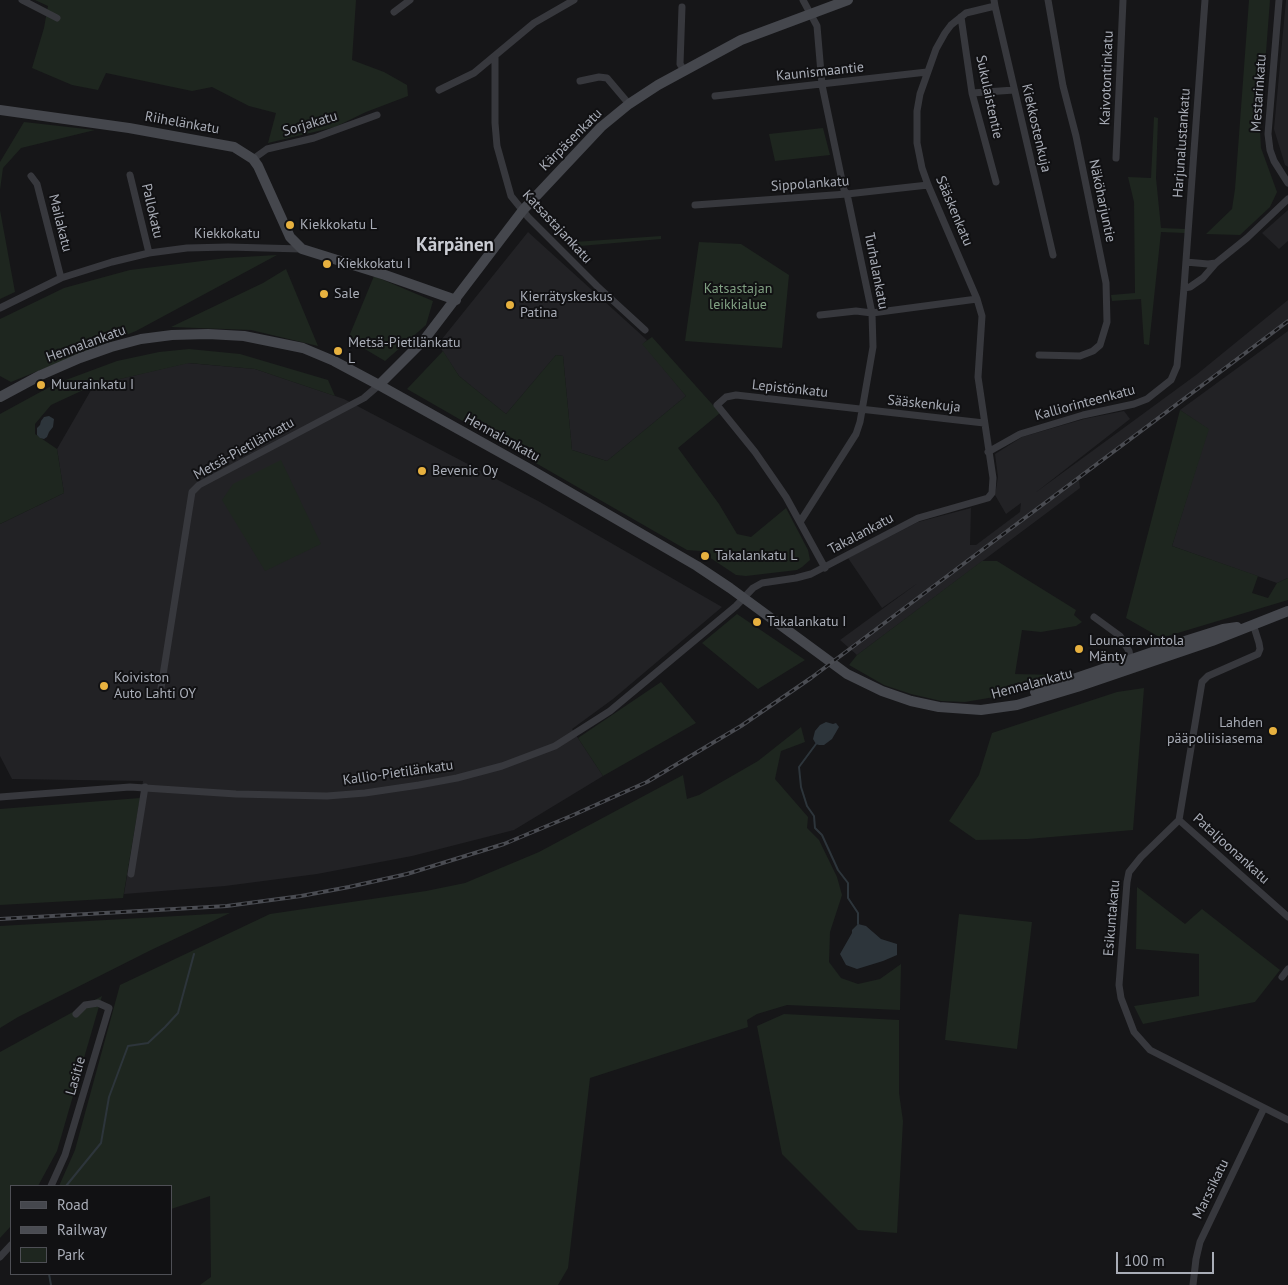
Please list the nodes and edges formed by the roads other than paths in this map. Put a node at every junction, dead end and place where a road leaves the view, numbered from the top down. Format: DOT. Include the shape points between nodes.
graph roads {
  1 [pos="22,0"];
  2 [pos="410,0"];
  3 [pos="574,0"];
  4 [pos="803,0"];
  5 [pos="848,0"];
  6 [pos="1048,0"];
  7 [pos="1123,0"];
  8 [pos="1205,0"];
  9 [pos="1279,0"];
  10 [pos="994,3"];
  11 [pos="682,7"];
  12 [pos="394,12"];
  13 [pos="810,14"];
  14 [pos="960,17"];
  15 [pos="57,18"];
  16 [pos="495,57"];
  17 [pos="684,70"];
  18 [pos="928,72"];
  19 [pos="580,81"];
  20 [pos="822,85"];
  21 [pos="439,90"];
  22 [pos="1014,90"];
  23 [pos="972,93"];
  24 [pos="715,96"];
  25 [pos="629,104"];
  26 [pos="0,110"];
  27 [pos="378,115"];
  28 [pos="1116,158"];
  29 [pos="253,160"];
  30 [pos="130,175"];
  31 [pos="31,176"];
  32 [pos="996,182"];
  33 [pos="1288,183"];
  34 [pos="928,185"];
  35 [pos="848,194"];
  36 [pos="1288,199"];
  37 [pos="695,205"];
  38 [pos="523,210"];
  39 [pos="302,249"];
  40 [pos="149,253"];
  41 [pos="1053,255"];
  42 [pos="1186,262"];
  43 [pos="1216,263"];
  44 [pos="61,278"];
  45 [pos="1184,288"];
  46 [pos="977,298"];
  47 [pos="456,300"];
  48 [pos="0,308"];
  49 [pos="872,313"];
  50 [pos="820,315"];
  51 [pos="645,330"];
  52 [pos="1039,355"];
  53 [pos="379,385"];
  54 [pos="0,397"];
  55 [pos="862,409"];
  56 [pos="984,423"];
  57 [pos="988,452"];
  58 [pos="992,492"];
  59 [pos="800,522"];
  60 [pos="825,568"];
  61 [pos="744,598"];
  62 [pos="1288,611"];
  63 [pos="1094,617"];
  64 [pos="1253,624"];
  65 [pos="1132,663"];
  66 [pos="160,694"];
  67 [pos="145,787"];
  68 [pos="0,797"];
  69 [pos="1179,820"];
  70 [pos="130,874"];
  71 [pos="1288,917"];
  72 [pos="1288,969"];
  73 [pos="1282,976"];
  74 [pos="76,1014"];
  75 [pos="1264,1108"];
  76 [pos="1288,1120"];
  77 [pos="51,1185"];
  78 [pos="10,1245"];
  79 [pos="0,1256"];
  80 [pos="1193,1285"];
  1 -- 15 [label="street"];
  2 -- 12 [label="street"];
  3 -- 16 [label="street" via="534,23"];
  4 -- 13 [label="street, Turhalankatu"];
  5 -- 13 [label="street, Kärpäsenkatu"];
  6 -- 52 [label="street, Näköharjuntie" via="1063,86 1106,283 1107,322 1100,345 1093,351 1080,356"];
  7 -- 28 [label="street, Kaivotontinkatu"];
  8 -- 42 [label="street, Harjunalustankatu"];
  9 -- 33 [label="street, Mestarinkatu" via="1268,134 1274,161"];
  10 -- 14 [label="street, Kiekkostenkuja"];
  10 -- 22 [label="street, Kiekkostenkuja"];
  11 -- 17 [label="street" via="680,64"];
  13 -- 17 [label="street, Kärpäsenkatu" via="741,40"];
  13 -- 20 [label="street, Turhalankatu" via="817,26"];
  14 -- 18 [label="street, Sääskenkatu" via="944,33"];
  14 -- 23 [label="street, Sukulaistentie"];
  16 -- 21 [label="street" via="474,73"];
  16 -- 38 [label="street, Katsastajankatu" via="496,146 511,196"];
  17 -- 25 [label="street, Kärpäsenkatu"];
  18 -- 20 [label="street, Kaunismaantie"];
  18 -- 34 [label="street, Sääskenkatu" via="920,94 917,130 917,143"];
  19 -- 25 [label="street" via="607,78"];
  20 -- 24 [label="street, Kaunismaantie"];
  20 -- 35 [label="street, Turhalankatu" via="844,190"];
  22 -- 23 [label="street"];
  22 -- 41 [label="street, Kiekkostenkuja"];
  23 -- 32 [label="street, Sukulaistentie"];
  25 -- 38 [label="street, Kärpäsenkatu" via="601,127"];
  26 -- 29 [label="street, Riihelänkatu" via="223,144 234,147"];
  27 -- 29 [label="street, Sorjakatu" via="314,138 267,149"];
  29 -- 39 [label="street, Riihelänkatu" via="290,237"];
  30 -- 40 [label="street, Pallokatu"];
  31 -- 44 [label="street, Mailakatu" via="37,184"];
  34 -- 35 [label="street, Sippolankatu"];
  34 -- 46 [label="street, Sääskenkatu"];
  35 -- 37 [label="street, Sippolankatu"];
  35 -- 49 [label="street, Turhalankatu"];
  36 -- 43 [label="street" via="1248,238"];
  38 -- 47 [label="street, Kärpäsenkatu"];
  38 -- 51 [label="street, Katsastajankatu"];
  39 -- 40 [label="street, Kiekkokatu" via="187,248"];
  39 -- 47 [label="street, Kiekkokatu"];
  40 -- 44 [label="street, Kiekkokatu"];
  42 -- 43 [label="street"];
  42 -- 45 [label="street, Harjunalustankatu"];
  43 -- 45 [label="street" via="1203,278"];
  44 -- 48 [label="street, Kiekkokatu"];
  45 -- 57 [label="street, Kalliorinteenkatu" via="1177,366 1171,380 1160,390 1126,407 1083,415 1020,434"];
  46 -- 49 [label="street"];
  46 -- 56 [label="street, Sääskenkatu" via="982,316 978,377"];
  47 -- 53 [label="street, Kärpäsenkatu" via="424,340"];
  49 -- 50 [label="street" via="856,311"];
  49 -- 55 [label="street, Turhalankatu" via="873,347"];
  53 -- 54 [label="street, Hennalankatu" via="303,348 244,336 190,334 111,347 41,375"];
  53 -- 61 [label="street, Hennalankatu" via="697,566"];
  53 -- 66 [label="street, Metsä-Pietilänkatu" via="364,398 199,485 192,492"];
  55 -- 56 [label="street, Sääskenkuja"];
  55 -- 59 [label="street, Turhalankatu" via="856,434"];
  55 -- 59 [label="street, Lepistönkatu" via="736,395 726,397 717,405 755,452"];
  56 -- 57 [label="street, Sääskenkatu"];
  57 -- 58 [label="street, Sääskenkatu"];
  58 -- 60 [label="street, Takalankatu" via="983,501 918,518"];
  59 -- 60 [label="street"];
  60 -- 61 [label="street, Takalankatu" via="796,578 762,582"];
  61 -- 65 [label="street, Hennalankatu" via="847,674 882,691 940,707 958,709 999,703"];
  61 -- 67 [label="street, Kallio-Pietilänkatu" via="610,711 556,746 502,766 419,785 326,796"];
  62 -- 64 [label="street, Hennalankatu"];
  63 -- 65 [label="street" via="1120,636"];
  64 -- 65 [label="street, Hennalankatu" via="1223,629"];
  64 -- 69 [label="street" via="1260,649 1258,654 1208,676 1202,682"];
  67 -- 68 [label="street, Kallio-Pietilänkatu"];
  67 -- 70 [label="street"];
  69 -- 71 [label="street, Pataljoonankatu"];
  69 -- 75 [label="street, Esikuntakatu" via="1129,872 1119,986 1121,998 1134,1032 1150,1050"];
  72 -- 73 [label="street"];
  74 -- 77 [label="street, Lasitie" via="85,1005 98,1002 109,1008 66,1155"];
  75 -- 76 [label="street, Esikuntakatu"];
  75 -- 80 [label="street, Marssikatu" via="1200,1242"];
  78 -- 79 [label="street"];
}
